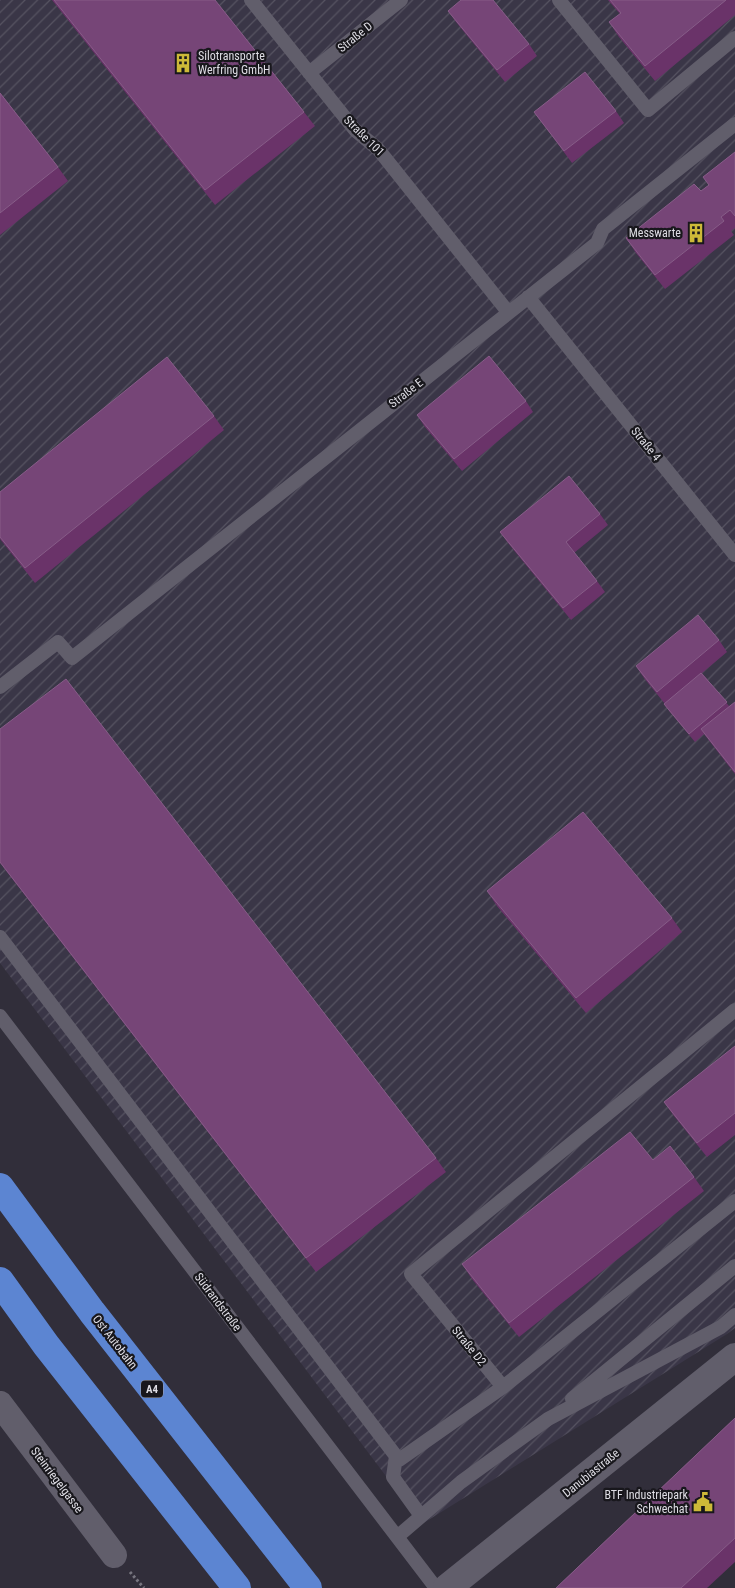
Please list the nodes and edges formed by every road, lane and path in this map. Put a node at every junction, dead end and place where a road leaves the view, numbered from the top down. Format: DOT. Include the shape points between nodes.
graph roads {
  1 [pos="251,0"];
  2 [pos="401,0"];
  3 [pos="559,0"];
  4 [pos="735,38"];
  5 [pos="310,74"];
  6 [pos="735,124"];
  7 [pos="528,297"];
  8 [pos="508,312"];
  9 [pos="735,554"];
  10 [pos="0,687"];
  11 [pos="0,937"];
  12 [pos="735,1010"];
  13 [pos="0,1016"];
  14 [pos="0,1187"];
  15 [pos="735,1201"];
  16 [pos="735,1266"];
  17 [pos="0,1281"];
  18 [pos="735,1315"];
  19 [pos="735,1357"];
  20 [pos="503,1388"];
  21 [pos="0,1404"];
  22 [pos="548,1419"];
  23 [pos="396,1456"];
  24 [pos="421,1516"];
  25 [pos="396,1536"];
  26 [pos="114,1555"];
  27 [pos="237,1588"];
  28 [pos="308,1588"];
  29 [pos="436,1588"];
  30 [pos="447,1588"];
  1 -- 5 [label="lane, Straße 101"];
  2 -- 5 [label="lane, Straße D"];
  3 -- 4 [label="lane" via="648,110"];
  5 -- 8 [label="lane, Straße 101" via="355,130 378,148"];
  6 -- 7 [label="lane, Straße E" via="603,229 596,243"];
  7 -- 8 [label="lane, Straße E"];
  7 -- 9 [label="lane, Straße 4"];
  8 -- 10 [label="lane, Straße E" via="72,658 58,642"];
  11 -- 23 [label="lane"];
  12 -- 20 [label="lane, Straße D2" via="411,1274"];
  13 -- 25 [label="lane, Südrandstraße"];
  14 -- 28 [label="highway, Ost Autobahn / A4" via="92,1312"];
  15 -- 20 [label="lane"];
  16 -- 22 [label="lane"];
  17 -- 27 [label="highway" via="46,1345"];
  18 -- 22 [label="lane" via="721,1327"];
  19 -- 30 [label="street, Danubiastraße"];
  20 -- 23 [label="lane" via="399,1460"];
  21 -- 26 [label="street, Steinriegelgasse"];
  22 -- 24 [label="lane" via="461,1482"];
  23 -- 24 [label="lane" via="393,1477"];
  24 -- 25 [label="lane"];
  25 -- 29 [label="lane, Südrandstraße"];
}
